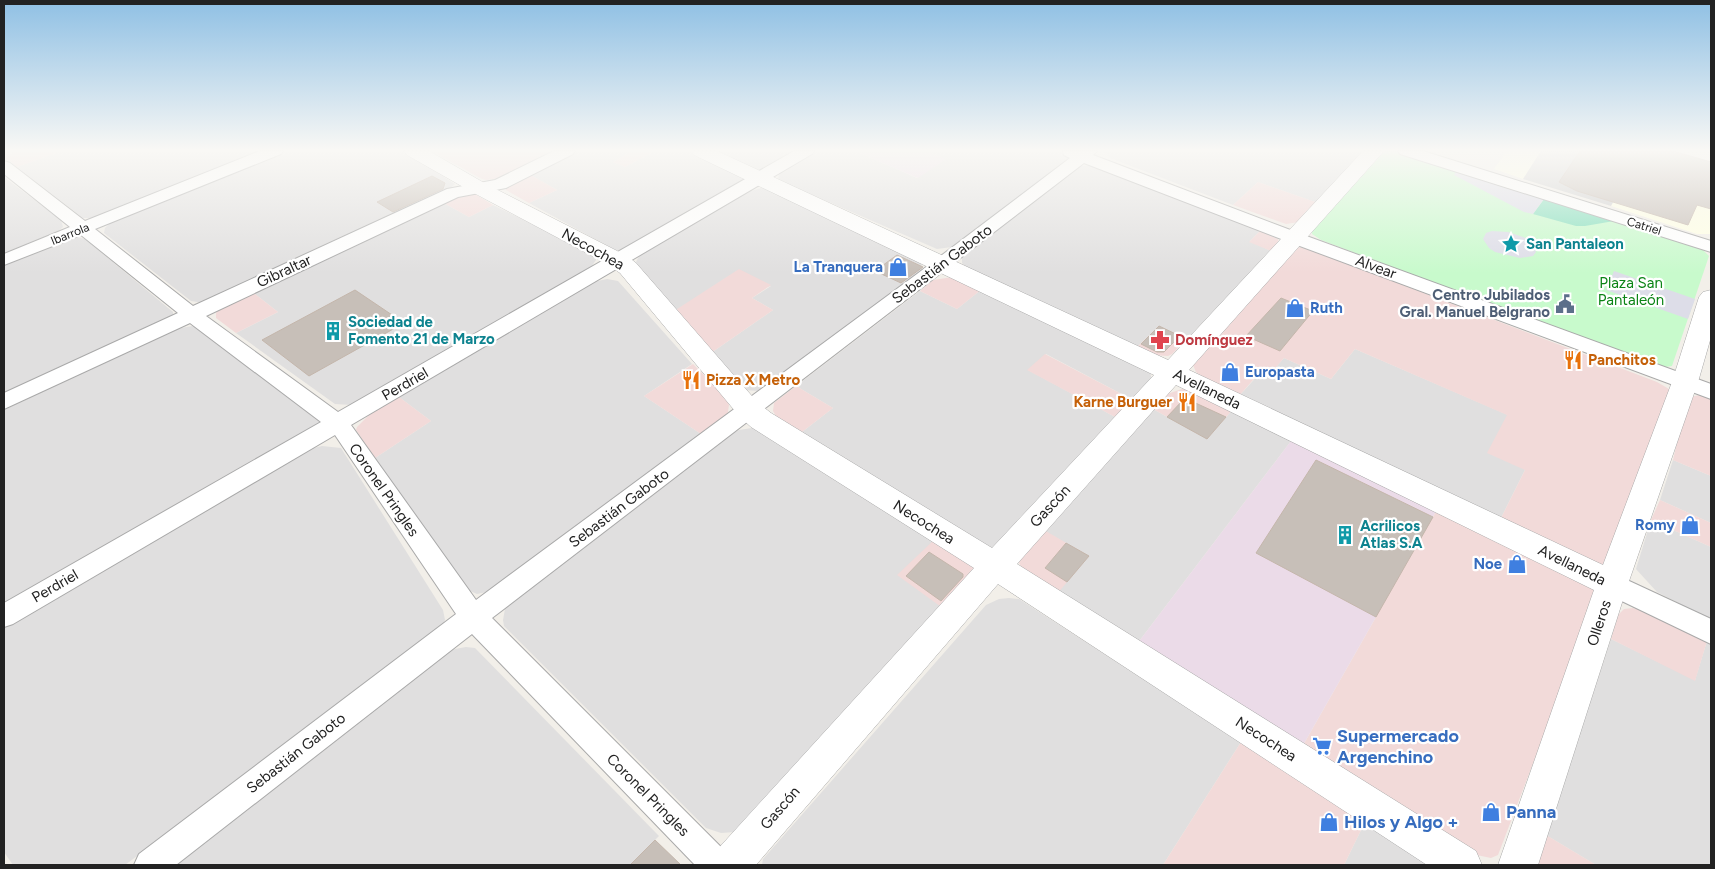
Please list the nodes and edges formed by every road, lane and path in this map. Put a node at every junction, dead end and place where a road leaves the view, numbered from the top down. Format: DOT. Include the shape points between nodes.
graph roads {
  1 [pos="37,192"];
  2 [pos="174,192"];
  3 [pos="461,192"];
  4 [pos="486,192"];
  5 [pos="737,192"];
  6 [pos="789,192"];
  7 [pos="1032,192"];
  8 [pos="1178,192"];
  9 [pos="1337,192"];
  10 [pos="1535,192"];
  11 [pos="84,228"];
  12 [pos="1295,238"];
  13 [pos="1711,247"];
  14 [pos="4,260"];
  15 [pos="619,260"];
  16 [pos="943,264"];
  17 [pos="1711,297"];
  18 [pos="191,314"];
  19 [pos="1172,373"];
  20 [pos="1698,387"];
  21 [pos="4,402"];
  22 [pos="749,410"];
  23 [pos="338,423"];
  24 [pos="995,566"];
  25 [pos="1612,584"];
  26 [pos="4,616"];
  27 [pos="473,617"];
  28 [pos="1711,632"];
  29 [pos="150,865"];
  30 [pos="717,865"];
  31 [pos="730,865"];
  32 [pos="1462,865"];
  33 [pos="1518,865"];
  1 -- 11 [label="street, Coronel Pringles"];
  2 -- 11 [label="street, Ibarrola"];
  3 -- 18 [label="street, Gibraltar"];
  4 -- 15 [label="street, Necochea"];
  5 -- 15 [label="street, Perdriel"];
  6 -- 16 [label="street, Avellaneda"];
  7 -- 16 [label="street, Sebastián Gaboto"];
  8 -- 12 [label="street, Alvear"];
  9 -- 12 [label="street, Gascón"];
  10 -- 13 [label="street, Catriel"];
  11 -- 14 [label="street, Ibarrola"];
  11 -- 18 [label="street, Coronel Pringles"];
  12 -- 19 [label="street, Gascón"];
  12 -- 20 [label="street, Alvear"];
  15 -- 22 [label="street, Necochea"];
  15 -- 23 [label="street, Perdriel"];
  16 -- 19 [label="street, Avellaneda"];
  16 -- 22 [label="street, Sebastián Gaboto"];
  17 -- 20 [label="street, Olleros"];
  18 -- 21 [label="street, Gibraltar"];
  18 -- 23 [label="street, Coronel Pringles"];
  19 -- 24 [label="street, Gascón"];
  19 -- 25 [label="street, Avellaneda"];
  20 -- 25 [label="street, Olleros"];
  22 -- 24 [label="street, Necochea"];
  22 -- 27 [label="street, Sebastián Gaboto"];
  23 -- 26 [label="street, Perdriel"];
  23 -- 27 [label="street, Coronel Pringles"];
  24 -- 31 [label="street, Gascón"];
  24 -- 32 [label="street, Necochea"];
  25 -- 28 [label="street, Avellaneda"];
  25 -- 33 [label="street, Olleros"];
  27 -- 29 [label="street, Sebastián Gaboto"];
  27 -- 30 [label="street, Coronel Pringles"];
}
